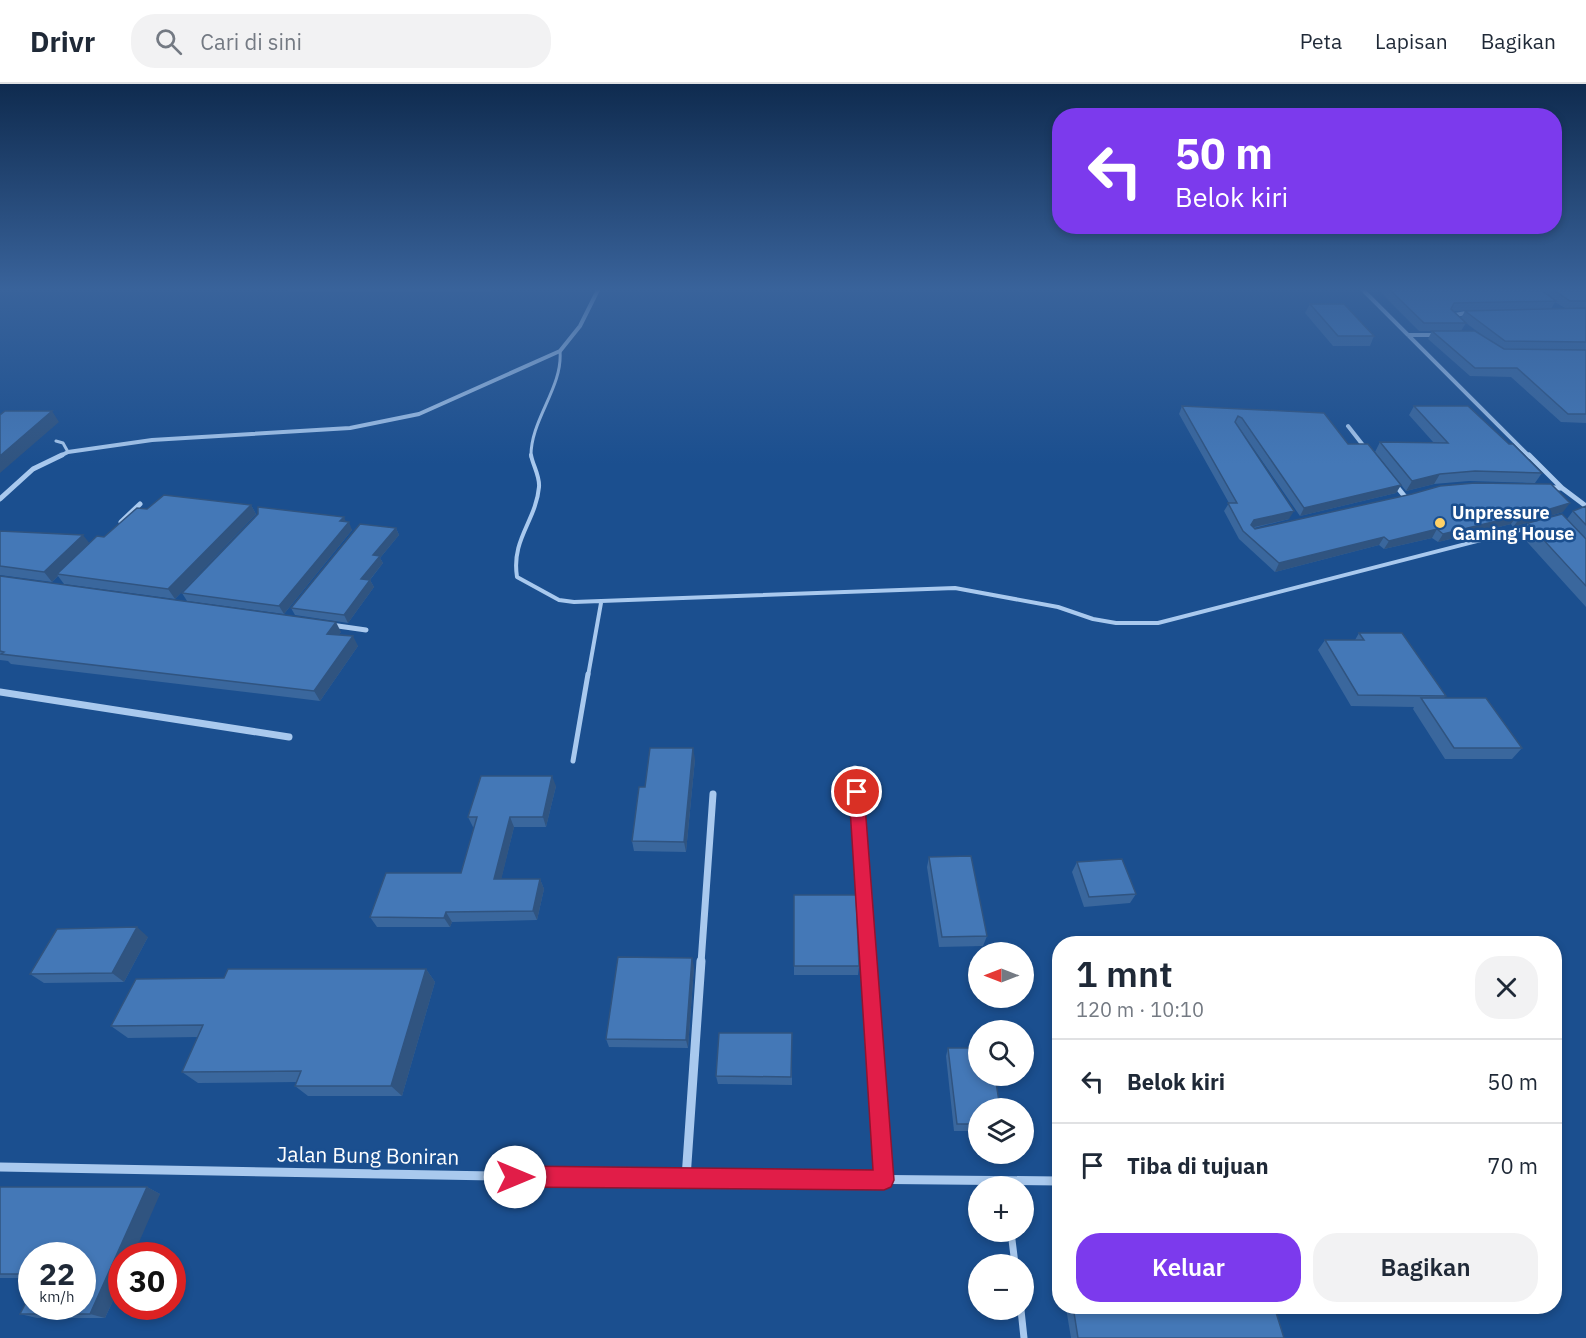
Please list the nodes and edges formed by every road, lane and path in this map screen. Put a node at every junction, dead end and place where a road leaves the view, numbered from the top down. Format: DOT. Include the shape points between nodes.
graph roads {
  1 [pos="564,347"];
  2 [pos="1420,347"];
  3 [pos="560,351"];
  4 [pos="1347,426"];
  5 [pos="56,441"];
  6 [pos="68,452"];
  7 [pos="1369,453"];
  8 [pos="1391,480"];
  9 [pos="1540,488"];
  10 [pos="1562,488"];
  11 [pos="1415,495"];
  12 [pos="1406,498"];
  13 [pos="0,499"];
  14 [pos="1395,501"];
  15 [pos="140,504"];
  16 [pos="1586,507"];
  17 [pos="1579,511"];
  18 [pos="1534,526"];
  19 [pos="114,529"];
  20 [pos="601,603"];
  21 [pos="320,623"];
  22 [pos="366,630"];
  23 [pos="0,692"];
  24 [pos="289,737"];
  25 [pos="573,761"];
  26 [pos="855,769"];
  27 [pos="713,794"];
  28 [pos="0,1167"];
  29 [pos="686,1178"];
  30 [pos="884,1180"];
  31 [pos="1052,1181"];
  32 [pos="1034,1182"];
  33 [pos="968,1183"];
  34 [pos="1022,1320"];
  35 [pos="1024,1338"];
  1 -- 3 [label="street"];
  2 -- 10 [label="street"];
  3 -- 6 [label="street" via="408,416 350,428 152,440"];
  3 -- 20 [label="lane" via="561,364 531,453 540,480 538,492 513,564 517,578 559,600"];
  4 -- 7 [label="street"];
  5 -- 6 [label="lane" via="63,443"];
  6 -- 13 [label="street" via="33,469"];
  8 -- 12 [label="street"];
  9 -- 10 [label="street"];
  10 -- 16 [label="street"];
  11 -- 12 [label="street"];
  12 -- 14 [label="street"];
  15 -- 19 [label="street"];
  16 -- 17 [label="street"];
  18 -- 20 [label="lane" via="1158,624 1093,619 1058,607 955,588"];
  20 -- 25 [label="lane"];
  21 -- 22 [label="street"];
  23 -- 24 [label="street"];
  26 -- 30 [label="street"];
  27 -- 29 [label="street"];
  28 -- 29 [label="street, Jalan Bung Boniran"];
  29 -- 30 [label="street, Jalan Bung Boniran"];
  30 -- 33 [label="street, Jalan Bung Boniran"];
  31 -- 32 [label="street, Jalan Bung Boniran"];
  34 -- 35 [label="lane"];
}
